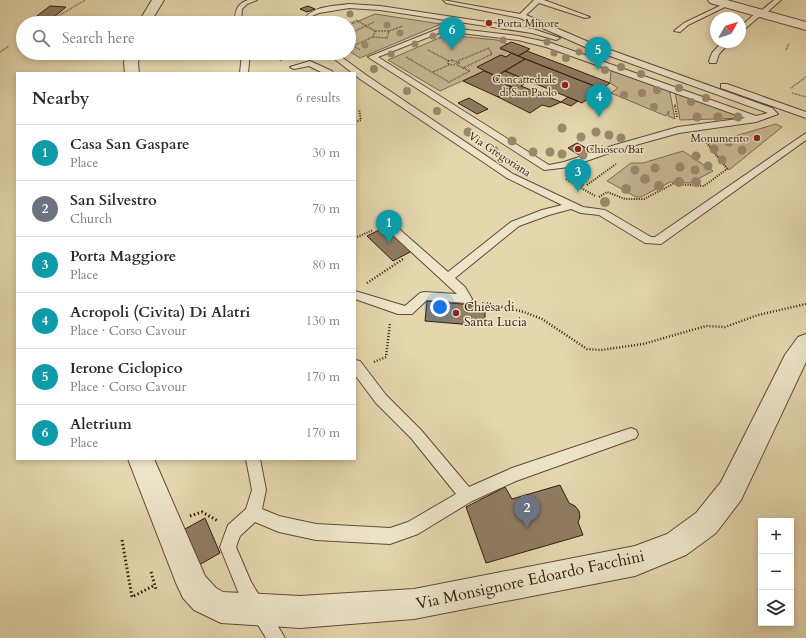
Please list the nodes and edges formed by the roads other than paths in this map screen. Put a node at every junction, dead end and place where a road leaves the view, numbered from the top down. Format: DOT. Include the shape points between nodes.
graph roads {
  1 [pos="158,0"];
  2 [pos="254,0"];
  3 [pos="447,0"];
  4 [pos="538,0"];
  5 [pos="714,0"];
  6 [pos="778,0"];
  7 [pos="728,4"];
  8 [pos="760,14"];
  9 [pos="148,16"];
  10 [pos="238,16"];
  11 [pos="308,16"];
  12 [pos="522,16"];
  13 [pos="587,17"];
  14 [pos="746,26"];
  15 [pos="806,26"];
  16 [pos="678,31"];
  17 [pos="588,45"];
  18 [pos="721,48"];
  19 [pos="132,60"];
  20 [pos="245,60"];
  21 [pos="339,60"];
  22 [pos="714,61"];
  23 [pos="296,69"];
  24 [pos="132,72"];
  25 [pos="244,72"];
  26 [pos="327,72"];
  27 [pos="352,72"];
  28 [pos="674,77"];
  29 [pos="359,78"];
  30 [pos="806,115"];
  31 [pos="756,119"];
  32 [pos="806,136"];
  33 [pos="572,206"];
  34 [pos="386,223"];
  35 [pos="448,278"];
  36 [pos="358,291"];
  37 [pos="806,343"];
  38 [pos="356,366"];
  39 [pos="631,434"];
  40 [pos="141,460"];
  41 [pos="253,460"];
  42 [pos="467,496"];
  43 [pos="253,513"];
  44 [pos="258,610"];
  45 [pos="276,638"];
  1 -- 9 [label="street"];
  2 -- 10 [label="lane" via="239,9"];
  3 -- 12 [label="lane"];
  4 -- 12 [label="lane"];
  4 -- 13 [label="lane"];
  5 -- 7 [label="street"];
  6 -- 8 [label="lane"];
  7 -- 8 [label="street"];
  7 -- 16 [label="lane" via="686,24"];
  8 -- 14 [label="lane"];
  8 -- 15 [label="street"];
  11 -- 17 [label="lane" via="327,8 362,7 533,32"];
  12 -- 17 [label="lane"];
  17 -- 28 [label="lane"];
  18 -- 22 [label="lane"];
  19 -- 24 [label="street"];
  20 -- 25 [label="lane"];
  21 -- 27 [label="lane, Via Gregoriana"];
  23 -- 26 [label="lane" via="310,63"];
  28 -- 30 [label="lane" via="686,75 746,91"];
  28 -- 31 [label="lane" via="769,110 774,114"];
  29 -- 33 [label="lane, Via Gregoriana" via="510,176"];
  31 -- 31 [label="lane" via="548,45 518,38 443,29 372,57 547,168 566,165 678,130"];
  32 -- 33 [label="lane, Via Gregoriana" via="657,241 649,240 601,212 581,210"];
  33 -- 35 [label="lane" via="546,212 515,224"];
  34 -- 35 [label="lane"];
  35 -- 36 [label="lane" via="461,290 466,299 428,296 419,300 408,311 398,310"];
  37 -- 44 [label="street, Via Monsignore Edoardo Facchini" via="793,362 731,491 706,523 676,545 635,561 414,604 300,612"];
  38 -- 42 [label="lane" via="381,399 416,434"];
  39 -- 42 [label="lane" via="512,475"];
  40 -- 44 [label="street, Via Monsignore Edoardo Facchini" via="194,587 205,599 221,607"];
  41 -- 43 [label="lane" via="258,490"];
  42 -- 43 [label="lane" via="412,529 390,536 316,532 279,524"];
  43 -- 44 [label="lane" via="234,531 228,547 245,588"];
  44 -- 45 [label="lane"];
}
